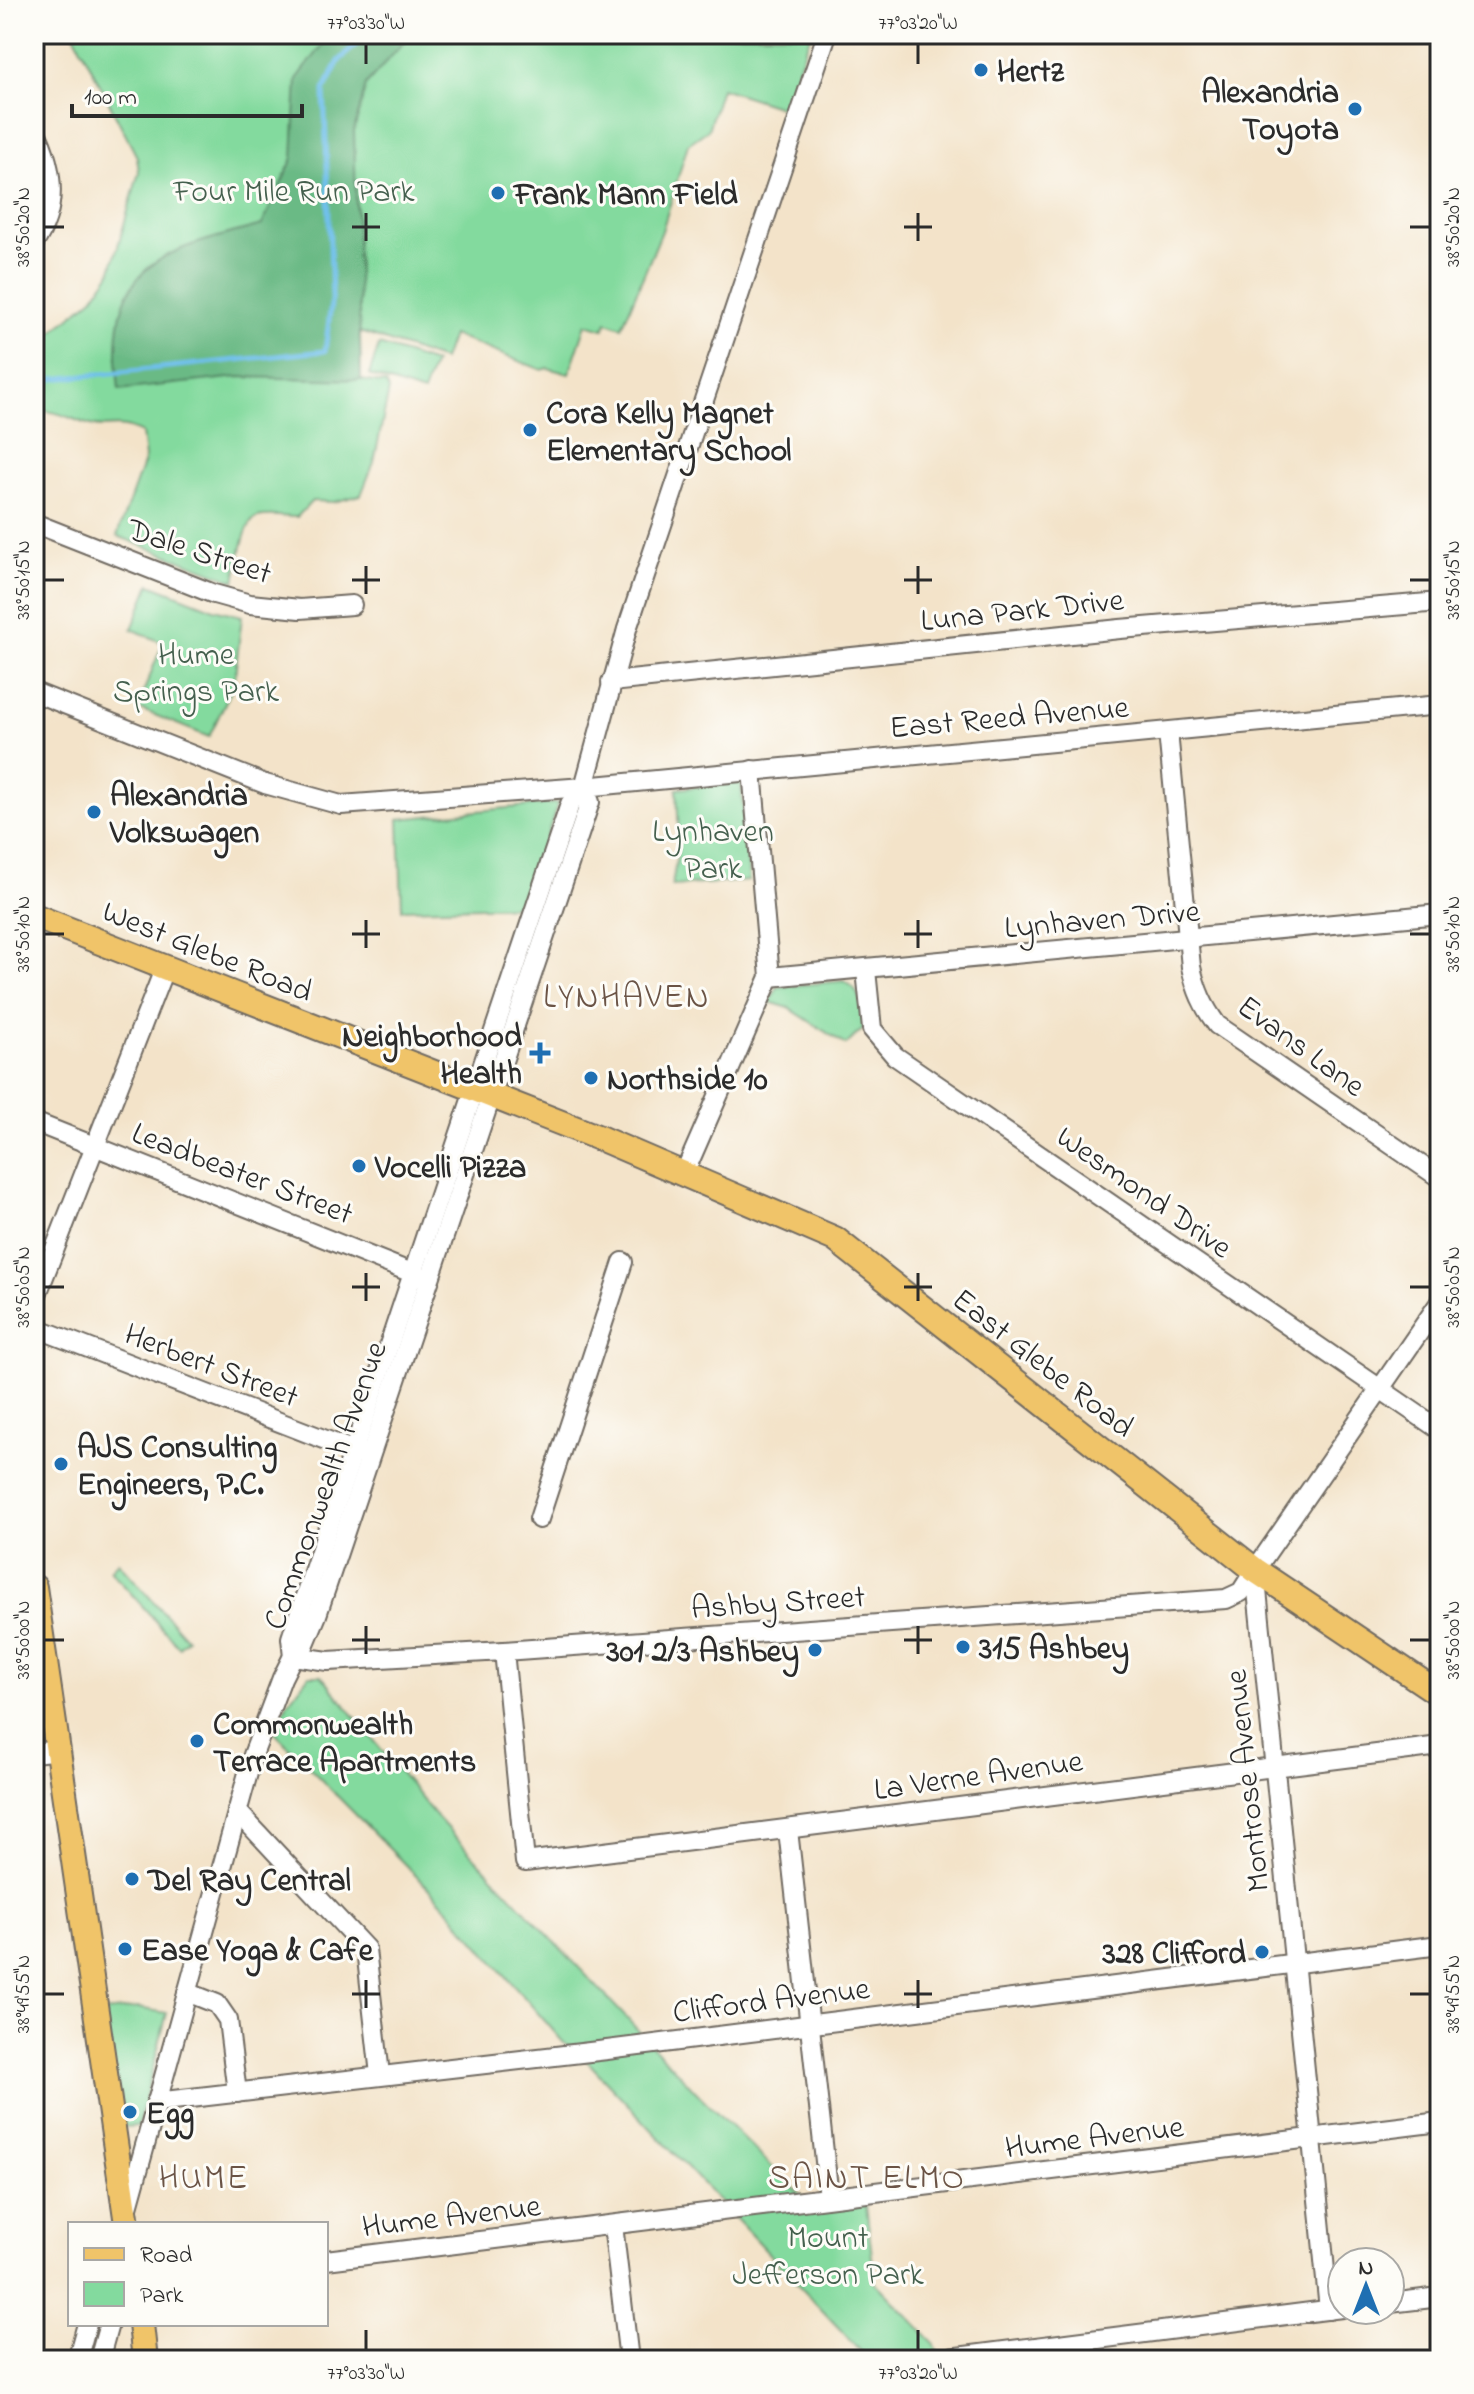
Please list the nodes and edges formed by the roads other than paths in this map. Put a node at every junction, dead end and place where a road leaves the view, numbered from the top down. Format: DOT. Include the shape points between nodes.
graph roads {
  1 [pos="827,34"];
  2 [pos="34,128"];
  3 [pos="34,243"];
  4 [pos="34,523"];
  5 [pos="1440,602"];
  6 [pos="352,605"];
  7 [pos="611,682"];
  8 [pos="34,692"];
  9 [pos="1440,705"];
  10 [pos="1168,732"];
  11 [pos="752,770"];
  12 [pos="584,787"];
  13 [pos="1440,914"];
  14 [pos="34,916"];
  15 [pos="1189,940"];
  16 [pos="165,967"];
  17 [pos="866,970"];
  18 [pos="770,977"];
  19 [pos="484,1092"];
  20 [pos="34,1122"];
  21 [pos="95,1146"];
  22 [pos="684,1174"];
  23 [pos="1440,1178"];
  24 [pos="623,1262"];
  25 [pos="421,1276"];
  26 [pos="34,1302"];
  27 [pos="1440,1302"];
  28 [pos="34,1327"];
  29 [pos="1380,1389"];
  30 [pos="1440,1430"];
  31 [pos="362,1454"];
  32 [pos="539,1519"];
  33 [pos="1255,1570"];
  34 [pos="34,1587"];
  35 [pos="504,1651"];
  36 [pos="293,1656"];
  37 [pos="1440,1694"];
  38 [pos="1440,1746"];
  39 [pos="46,1752"];
  40 [pos="1275,1765"];
  41 [pos="237,1811"];
  42 [pos="788,1830"];
  43 [pos="1440,1945"];
  44 [pos="1294,1963"];
  45 [pos="187,1992"];
  46 [pos="811,2025"];
  47 [pos="380,2075"];
  48 [pos="237,2093"];
  49 [pos="156,2102"];
  50 [pos="1440,2122"];
  51 [pos="1313,2139"];
  52 [pos="829,2197"];
  53 [pos="126,2222"];
  54 [pos="613,2225"];
  55 [pos="1327,2246"];
  56 [pos="328,2260"];
  57 [pos="1440,2297"];
  58 [pos="1406,2301"];
  59 [pos="1326,2310"];
  60 [pos="86,2326"];
  61 [pos="108,2326"];
  62 [pos="141,2326"];
  63 [pos="77,2360"];
  64 [pos="99,2360"];
  65 [pos="145,2360"];
  66 [pos="629,2360"];
  67 [pos="933,2360"];
  1 -- 7 [label="street, Commonwealth Avenue"];
  2 -- 3 [label="street" via="52,177 48,215"];
  4 -- 6 [label="street, Dale Street" via="250,604 300,609"];
  5 -- 7 [label="street, Luna Park Drive"];
  7 -- 12 [label="street, Commonwealth Avenue"];
  8 -- 12 [label="street, East Reed Avenue" via="265,784 341,805"];
  9 -- 10 [label="street, East Reed Avenue"];
  10 -- 11 [label="street, East Reed Avenue"];
  10 -- 15 [label="street, Evans Lane"];
  11 -- 12 [label="street, East Reed Avenue"];
  11 -- 18 [label="street"];
  12 -- 19 [label="street, Commonwealth Avenue" via="590,802"];
  13 -- 15 [label="street, Lynhaven Drive"];
  14 -- 16 [label="main road, West Glebe Road"];
  15 -- 17 [label="street, Lynhaven Drive"];
  15 -- 23 [label="street, Evans Lane" via="1196,992 1217,1025"];
  16 -- 19 [label="main road, West Glebe Road"];
  16 -- 21 [label="street"];
  17 -- 18 [label="street, Lynhaven Drive"];
  17 -- 29 [label="street, Wesmond Drive" via="872,1029 895,1056"];
  18 -- 22 [label="street"];
  19 -- 22 [label="main road, East Glebe Road"];
  19 -- 25 [label="street, Commonwealth Avenue"];
  20 -- 21 [label="street, Leadbeater Street"];
  21 -- 25 [label="street, Leadbeater Street"];
  21 -- 26 [label="street"];
  22 -- 33 [label="main road, East Glebe Road" via="811,1227 853,1252"];
  24 -- 32 [label="street"];
  25 -- 31 [label="street, Commonwealth Avenue"];
  27 -- 29 [label="street"];
  28 -- 31 [label="street, Herbert Street"];
  29 -- 30 [label="street, Wesmond Drive"];
  29 -- 33 [label="street"];
  31 -- 36 [label="street, Commonwealth Avenue" via="317,1615 304,1646"];
  33 -- 35 [label="street, Ashby Street" via="1241,1592 1226,1599"];
  33 -- 37 [label="main road, East Glebe Road"];
  33 -- 40 [label="street, Montrose Avenue"];
  34 -- 39 [label="main road"];
  35 -- 36 [label="street, Ashby Street" via="328,1661"];
  35 -- 42 [label="street, La Verne Avenue" via="525,1862"];
  36 -- 41 [label="street, Commonwealth Avenue" via="267,1714"];
  38 -- 40 [label="street, La Verne Avenue"];
  39 -- 53 [label="main road"];
  40 -- 42 [label="street, La Verne Avenue"];
  40 -- 44 [label="street, Montrose Avenue"];
  41 -- 45 [label="street, Commonwealth Avenue"];
  41 -- 47 [label="street" via="366,1949"];
  42 -- 46 [label="street"];
  43 -- 44 [label="street, Clifford Avenue"];
  44 -- 46 [label="street, Clifford Avenue"];
  44 -- 51 [label="street, Montrose Avenue"];
  45 -- 48 [label="street" via="217,2004 228,2020"];
  45 -- 49 [label="street, Commonwealth Avenue"];
  46 -- 47 [label="street, Clifford Avenue"];
  46 -- 52 [label="street"];
  47 -- 48 [label="street, Clifford Avenue"];
  48 -- 49 [label="street, Clifford Avenue"];
  49 -- 53 [label="street, Commonwealth Avenue"];
  50 -- 51 [label="street, Hume Avenue"];
  51 -- 52 [label="street, Hume Avenue"];
  51 -- 55 [label="street, Montrose Avenue"];
  52 -- 54 [label="street, Hume Avenue"];
  54 -- 56 [label="street, Hume Avenue"];
  54 -- 66 [label="street"];
  57 -- 58 [label="street"];
  59 -- 67 [label="street"];
  60 -- 63 [label="street"];
  61 -- 64 [label="street"];
  62 -- 65 [label="main road"];
}
